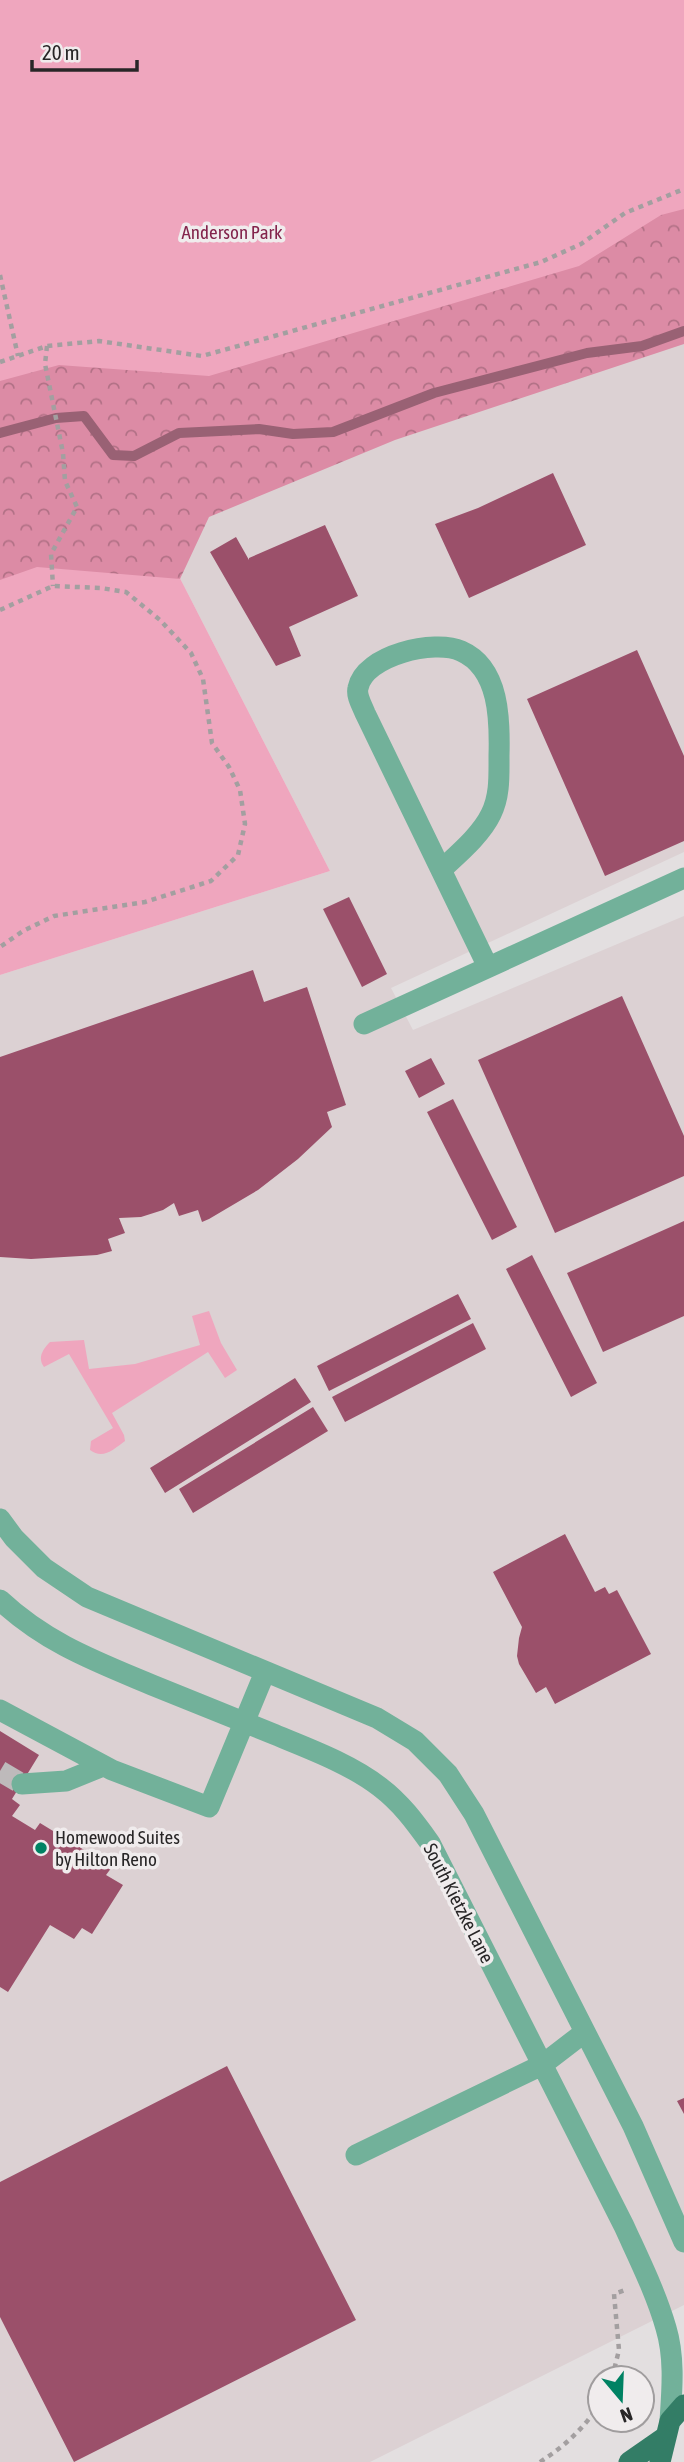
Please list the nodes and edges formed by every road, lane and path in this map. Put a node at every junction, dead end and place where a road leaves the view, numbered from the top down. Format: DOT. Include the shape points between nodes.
graph roads {
  1 [pos="684,189"];
  2 [pos="0,275"];
  3 [pos="47,346"];
  4 [pos="18,356"];
  5 [pos="0,362"];
  6 [pos="53,586"];
  7 [pos="0,610"];
  8 [pos="441,870"];
  9 [pos="684,878"];
  10 [pos="0,947"];
  11 [pos="488,967"];
  12 [pos="364,1024"];
  13 [pos="0,1519"];
  14 [pos="0,1600"];
  15 [pos="265,1672"];
  16 [pos="0,1710"];
  17 [pos="245,1723"];
  18 [pos="103,1766"];
  19 [pos="22,1784"];
  20 [pos="585,2032"];
  21 [pos="542,2065"];
  22 [pos="356,2155"];
  23 [pos="684,2242"];
  24 [pos="614,2294"];
  25 [pos="616,2364"];
  26 [pos="673,2421"];
  27 [pos="586,2425"];
  28 [pos="540,2462"];
  29 [pos="629,2462"];
  30 [pos="660,2462"];
  1 -- 3 [label="path" via="625,213 581,244 541,262 202,356 99,341"];
  2 -- 4 [label="path"];
  3 -- 4 [label="path"];
  3 -- 6 [label="path" via="45,364 65,481 77,507 51,554"];
  4 -- 5 [label="path"];
  6 -- 7 [label="path"];
  6 -- 10 [label="path" via="126,592 191,653 203,679 212,743 240,790 245,824 238,855 211,881 145,902 54,916"];
  8 -- 8 [label="street" via="358,696 358,686 379,663 405,651 442,647 461,651 490,681 500,726 499,792 491,816"];
  8 -- 11 [label="street"];
  9 -- 11 [label="street"];
  11 -- 12 [label="street"];
  13 -- 15 [label="street" via="44,1569 87,1597"];
  14 -- 17 [label="street, South Kietzke Lane" via="55,1642"];
  15 -- 17 [label="street"];
  15 -- 20 [label="street" via="377,1718 415,1741 448,1774 474,1814"];
  16 -- 18 [label="street"];
  17 -- 18 [label="street" via="209,1807"];
  17 -- 21 [label="street, South Kietzke Lane" via="346,1766 380,1786 405,1810 429,1843"];
  18 -- 19 [label="street" via="66,1781"];
  20 -- 21 [label="street"];
  20 -- 23 [label="street" via="649,2159"];
  21 -- 22 [label="street"];
  21 -- 26 [label="street, South Kietzke Lane" via="624,2226 667,2329"];
  24 -- 25 [label="path" via="619,2350"];
  26 -- 29 [label="main road"];
  26 -- 30 [label="main road"];
  27 -- 28 [label="path"];
}
